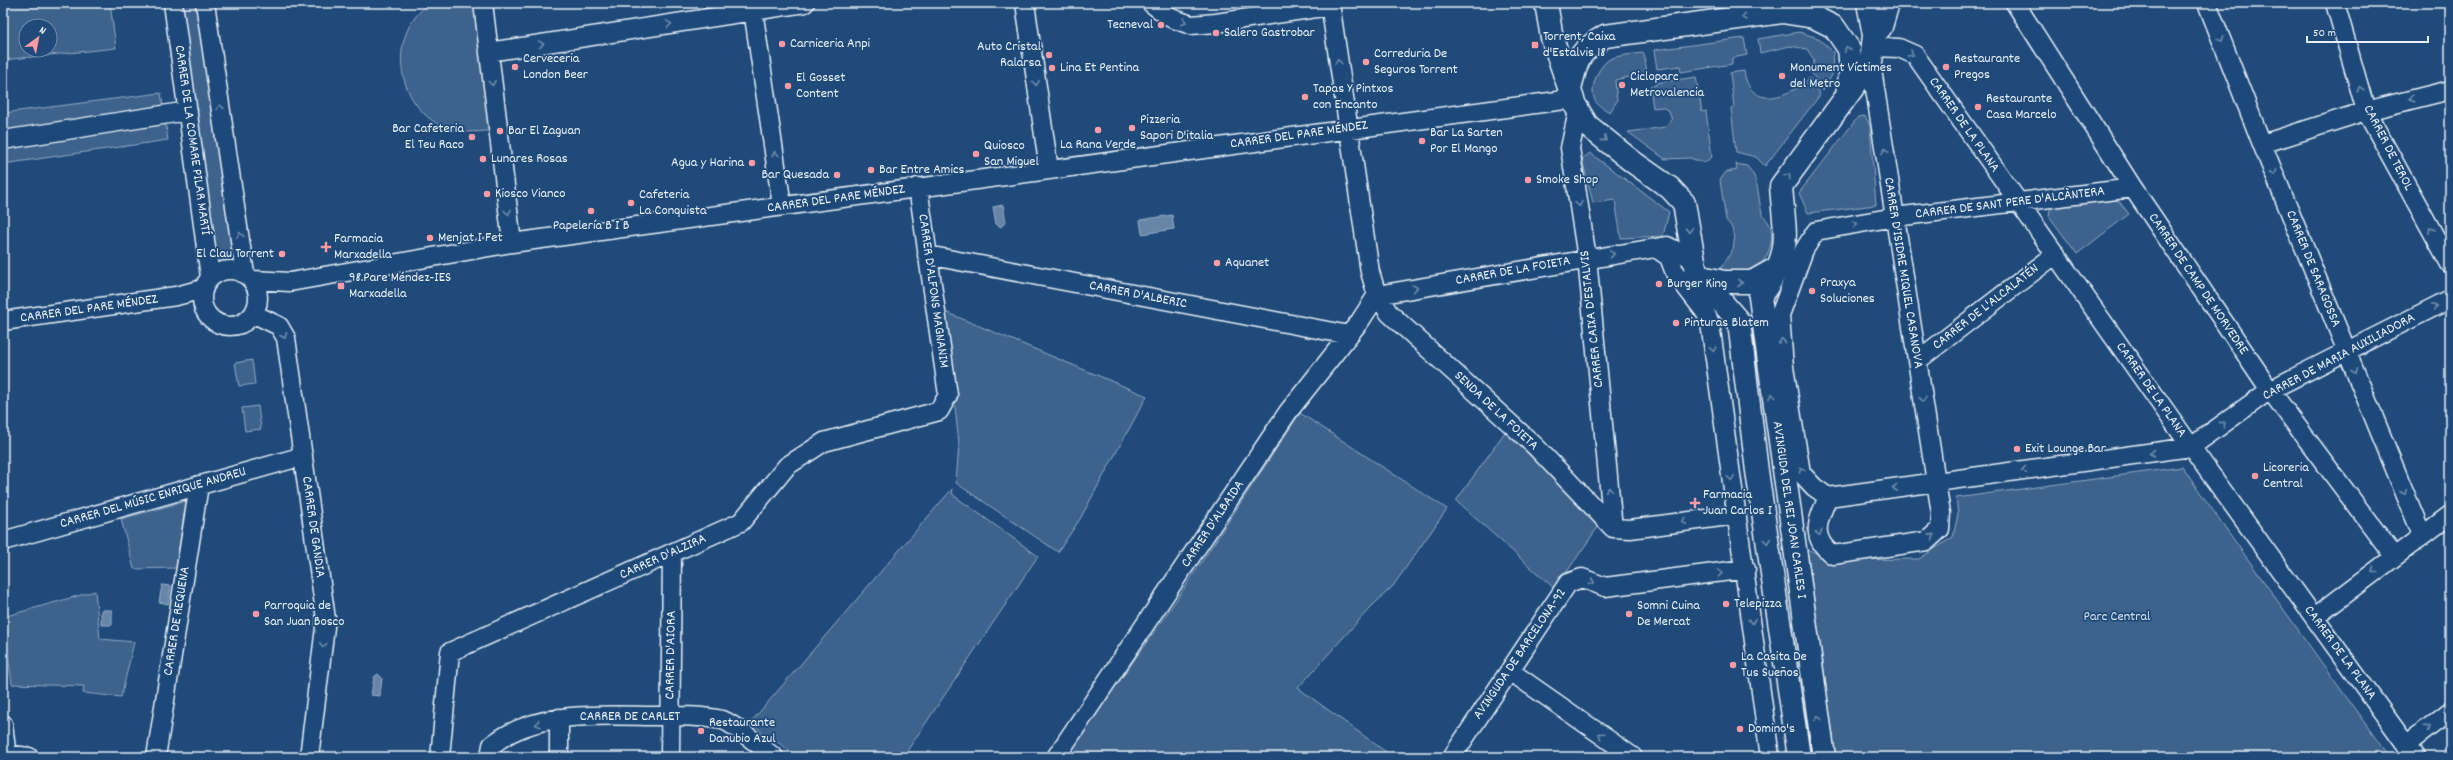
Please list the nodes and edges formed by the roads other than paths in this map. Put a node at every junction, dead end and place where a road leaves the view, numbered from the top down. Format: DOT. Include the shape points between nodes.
graph roads {
  1 [pos="173,3"];
  2 [pos="204,3"];
  3 [pos="483,3"];
  4 [pos="805,3"];
  5 [pos="1025,3"];
  6 [pos="1151,3"];
  7 [pos="1546,3"];
  8 [pos="1803,3"];
  9 [pos="1868,3"];
  10 [pos="1888,3"];
  11 [pos="2015,3"];
  12 [pos="2207,3"];
  13 [pos="2335,3"];
  14 [pos="1330,4"];
  15 [pos="753,7"];
  16 [pos="1782,12"];
  17 [pos="1873,48"];
  18 [pos="489,52"];
  19 [pos="2450,90"];
  20 [pos="1845,100"];
  21 [pos="1573,101"];
  22 [pos="188,111"];
  23 [pos="2366,111"];
  24 [pos="1348,128"];
  25 [pos="3,140"];
  26 [pos="2262,144"];
  27 [pos="1049,170"];
  28 [pos="918,187"];
  29 [pos="2133,188"];
  30 [pos="2019,202"];
  31 [pos="782,206"];
  32 [pos="1784,213"];
  33 [pos="1895,217"];
  34 [pos="1816,231"];
  35 [pos="512,243"];
  36 [pos="1656,248"];
  37 [pos="2056,254"];
  38 [pos="927,255"];
  39 [pos="1587,258"];
  40 [pos="2450,264"];
  41 [pos="1778,267"];
  42 [pos="1701,273"];
  43 [pos="249,277"];
  44 [pos="290,282"];
  45 [pos="206,283"];
  46 [pos="1377,295"];
  47 [pos="176,296"];
  48 [pos="2450,299"];
  49 [pos="256,307"];
  50 [pos="204,308"];
  51 [pos="1706,312"];
  52 [pos="1780,315"];
  53 [pos="3,321"];
  54 [pos="1349,335"];
  55 [pos="2346,350"];
  56 [pos="1917,361"];
  57 [pos="2270,390"];
  58 [pos="948,396"];
  59 [pos="2191,447"];
  60 [pos="303,456"];
  61 [pos="1936,482"];
  62 [pos="199,485"];
  63 [pos="1828,497"];
  64 [pos="1736,515"];
  65 [pos="2448,519"];
  66 [pos="1613,528"];
  67 [pos="2422,534"];
  68 [pos="3,541"];
  69 [pos="672,553"];
  70 [pos="2394,556"];
  71 [pos="1746,568"];
  72 [pos="2315,617"];
  73 [pos="1510,671"];
  74 [pos="2450,711"];
  75 [pos="670,716"];
  76 [pos="559,718"];
  77 [pos="3,724"];
  78 [pos="2410,751"];
  79 [pos="5,755"];
  80 [pos="30,757"];
  81 [pos="156,757"];
  82 [pos="309,757"];
  83 [pos="440,757"];
  84 [pos="490,757"];
  85 [pos="559,757"];
  86 [pos="670,757"];
  87 [pos="774,757"];
  88 [pos="1056,757"];
  89 [pos="1452,757"];
  90 [pos="1633,757"];
  91 [pos="1770,757"];
  92 [pos="1799,757"];
  93 [pos="1824,757"];
  1 -- 22 [label="street, CARRER DE LA COMARE PILAR MARTÍ"];
  43 -- 2 [label="street, one-way"];
  3 -- 18 [label="street"];
  4 -- 15 [label="street"];
  5 -- 27 [label="street, one-way"];
  6 -- 14 [label="street, one-way" via="1172,18 1191,25"];
  7 -- 21 [label="street" via="1552,38"];
  8 -- 16 [label="street"];
  9 -- 17 [label="street"];
  10 -- 17 [label="street, AVINGUDA DEL REI JOAN CARLES I"];
  11 -- 29 [label="street, CARRER DE CAMP DE MORVEDRE"];
  12 -- 26 [label="street, CARRER DE SARAGOSSA, one-way"];
  23 -- 13 [label="street, CARRER DE TEROL, one-way"];
  24 -- 14 [label="street, SENDA DE LA FOIETA, one-way"];
  18 -- 15 [label="street, one-way"];
  31 -- 15 [label="street, one-way"];
  20 -- 16 [label="street, one-way" via="1851,69 1849,49 1834,27 1814,17"];
  16 -- 21 [label="street, one-way" via="1605,36 1586,47 1576,64"];
  17 -- 20 [label="street, AVINGUDA DEL REI JOAN CARLES I"];
  17 -- 30 [label="street, CARRER DE LA PLANA, one-way" via="1898,48 1915,55"];
  33 -- 17 [label="street, CARRER D'ISIDRE MIQUEL CASANOVA, one-way"];
  18 -- 35 [label="street, one-way"];
  19 -- 23 [label="street, one-way"];
  32 -- 20 [label="street, AVINGUDA DEL REI JOAN CARLES I, one-way" via="1781,186"];
  21 -- 24 [label="street, CARRER DEL PARE MÉNDEZ"];
  21 -- 39 [label="street, CARRER CAIXA D'ESTALVIS, one-way" via="1570,148"];
  21 -- 42 [label="street, one-way" via="1591,128 1670,188 1684,203"];
  22 -- 25 [label="street"];
  22 -- 45 [label="street, CARRER DE LA COMARE PILAR MARTÍ"];
  23 -- 26 [label="street"];
  40 -- 23 [label="street, CARRER DE TEROL, one-way"];
  24 -- 27 [label="street, CARRER DEL PARE MÉNDEZ"];
  24 -- 46 [label="street, SENDA DE LA FOIETA" via="1370,272"];
  26 -- 55 [label="street, CARRER DE SARAGOSSA, one-way"];
  27 -- 28 [label="street, CARRER DEL PARE MÉNDEZ"];
  28 -- 31 [label="street, CARRER DEL PARE MÉNDEZ"];
  28 -- 38 [label="street, CARRER D'ALFONS MAGNANIM"];
  29 -- 30 [label="street, CARRER DE SANT PERE D'ALCÀNTERA"];
  29 -- 57 [label="street, CARRER DE CAMP DE MORVEDRE"];
  30 -- 33 [label="street, CARRER DE SANT PERE D'ALCÀNTERA"];
  30 -- 37 [label="street, CARRER DE LA PLANA"];
  31 -- 35 [label="street, CARRER DEL PARE MÉNDEZ"];
  32 -- 41 [label="street, AVINGUDA DEL REI JOAN CARLES I" via="1786,240 1783,258"];
  32 -- 52 [label="street, AVINGUDA DEL REI JOAN CARLES I" via="1792,225 1796,243 1775,292"];
  34 -- 33 [label="street, CARRER DE SANT PERE D'ALCÀNTERA, one-way"];
  33 -- 56 [label="street, CARRER D'ISIDRE MIQUEL CASANOVA"];
  34 -- 52 [label="street, AVINGUDA DEL REI JOAN CARLES I" via="1804,250"];
  35 -- 44 [label="street, CARRER DEL PARE MÉNDEZ"];
  39 -- 36 [label="street, CARRER DE LA FOIETA, one-way"];
  36 -- 42 [label="street, CARRER DE LA FOIETA" via="1668,246"];
  36 -- 51 [label="street" via="1669,257 1675,273"];
  37 -- 56 [label="street, CARRER DE L'ALCALATÉN"];
  37 -- 59 [label="street, CARRER DE LA PLANA"];
  38 -- 54 [label="street, CARRER D'ALBERIC"];
  38 -- 58 [label="street, CARRER D'ALFONS MAGNANIM"];
  46 -- 39 [label="street, CARRER DE LA FOIETA, one-way"];
  66 -- 39 [label="street, CARRER CAIXA D'ESTALVIS, one-way"];
  42 -- 41 [label="street, one-way" via="1724,282 1752,282"];
  93 -- 41 [label="street, AVINGUDA DEL REI JOAN CARLES I, one-way" via="1760,297"];
  42 -- 51 [label="street"];
  42 -- 92 [label="street, AVINGUDA DEL REI JOAN CARLES I, one-way" via="1739,322 1757,471"];
  43 -- 44 [label="street, CARRER DEL PARE MÉNDEZ"];
  43 -- 45 [label="street" via="231,269 222,270"];
  43 -- 49 [label="street"];
  44 -- 49 [label="street, CARRER DEL PARE MÉNDEZ"];
  45 -- 47 [label="street, CARRER DEL PARE MÉNDEZ"];
  45 -- 50 [label="street" via="201,299"];
  46 -- 54 [label="street, CARRER D'ALBAIDA"];
  46 -- 66 [label="street, SENDA DE LA FOIETA" via="1389,312 1512,425"];
  47 -- 50 [label="street, CARRER DEL PARE MÉNDEZ"];
  47 -- 53 [label="street, CARRER DEL PARE MÉNDEZ"];
  55 -- 48 [label="street, CARRER DE MARIA AUXILIADORA, one-way"];
  49 -- 50 [label="street" via="246,322 226,326 216,323"];
  49 -- 60 [label="street, CARRER DE GANDIA, one-way" via="279,326 286,338"];
  51 -- 64 [label="street, one-way" via="1710,323"];
  63 -- 52 [label="street, AVINGUDA DEL REI JOAN CARLES I, one-way" via="1814,487 1802,473 1784,367"];
  54 -- 88 [label="street, CARRER D'ALBAIDA" via="1288,412"];
  55 -- 57 [label="street, CARRER DE MARIA AUXILIADORA"];
  55 -- 67 [label="street, CARRER DE SARAGOSSA, one-way"];
  56 -- 61 [label="street, CARRER D'ISIDRE MIQUEL CASANOVA, one-way"];
  59 -- 57 [label="street, CARRER DE MARIA AUXILIADORA, one-way"];
  57 -- 70 [label="street, CARRER DE CAMP DE MORVEDRE"];
  58 -- 69 [label="street, CARRER D'ALZIRA" via="939,411 824,442 787,466 741,522"];
  59 -- 61 [label="street, one-way"];
  59 -- 72 [label="street, CARRER DE LA PLANA"];
  60 -- 62 [label="street, CARRER DEL MÚSIC ENRIQUE ANDREU"];
  60 -- 82 [label="street, CARRER DE GANDIA, one-way" via="326,618"];
  61 -- 63 [label="street, one-way"];
  63 -- 61 [label="street, CARRER D'ISIDRE MIQUEL CASANOVA, one-way" via="1816,523 1822,547 1833,555 1927,541 1940,530 1941,513"];
  62 -- 68 [label="street, CARRER DEL MÚSIC ENRIQUE ANDREU"];
  62 -- 81 [label="street, CARRER DE REQUENA"];
  64 -- 66 [label="street, one-way" via="1630,529"];
  64 -- 71 [label="street"];
  65 -- 67 [label="street"];
  67 -- 70 [label="street"];
  69 -- 75 [label="street, CARRER D'AIORA"];
  69 -- 83 [label="street, CARRER D'ALZIRA" via="450,652"];
  70 -- 72 [label="street, one-way"];
  73 -- 71 [label="street, AVINGUDA DE BARCELONA-92, one-way" via="1568,583 1582,578 1605,587"];
  71 -- 91 [label="street, one-way"];
  72 -- 78 [label="street, CARRER DE LA PLANA"];
  73 -- 89 [label="street, AVINGUDA DE BARCELONA-92"];
  90 -- 73 [label="street, one-way"];
  78 -- 74 [label="street, one-way"];
  75 -- 76 [label="street, CARRER DE CARLET" via="585,715"];
  75 -- 86 [label="street, CARRER D'AIORA"];
  75 -- 87 [label="street, CARRER DE CARLET" via="723,720"];
  76 -- 84 [label="street, CARRER DE CARLET, one-way" via="505,734 492,745"];
  76 -- 85 [label="street"];
  77 -- 79 [label="street"];
  79 -- 80 [label="street"];
}
